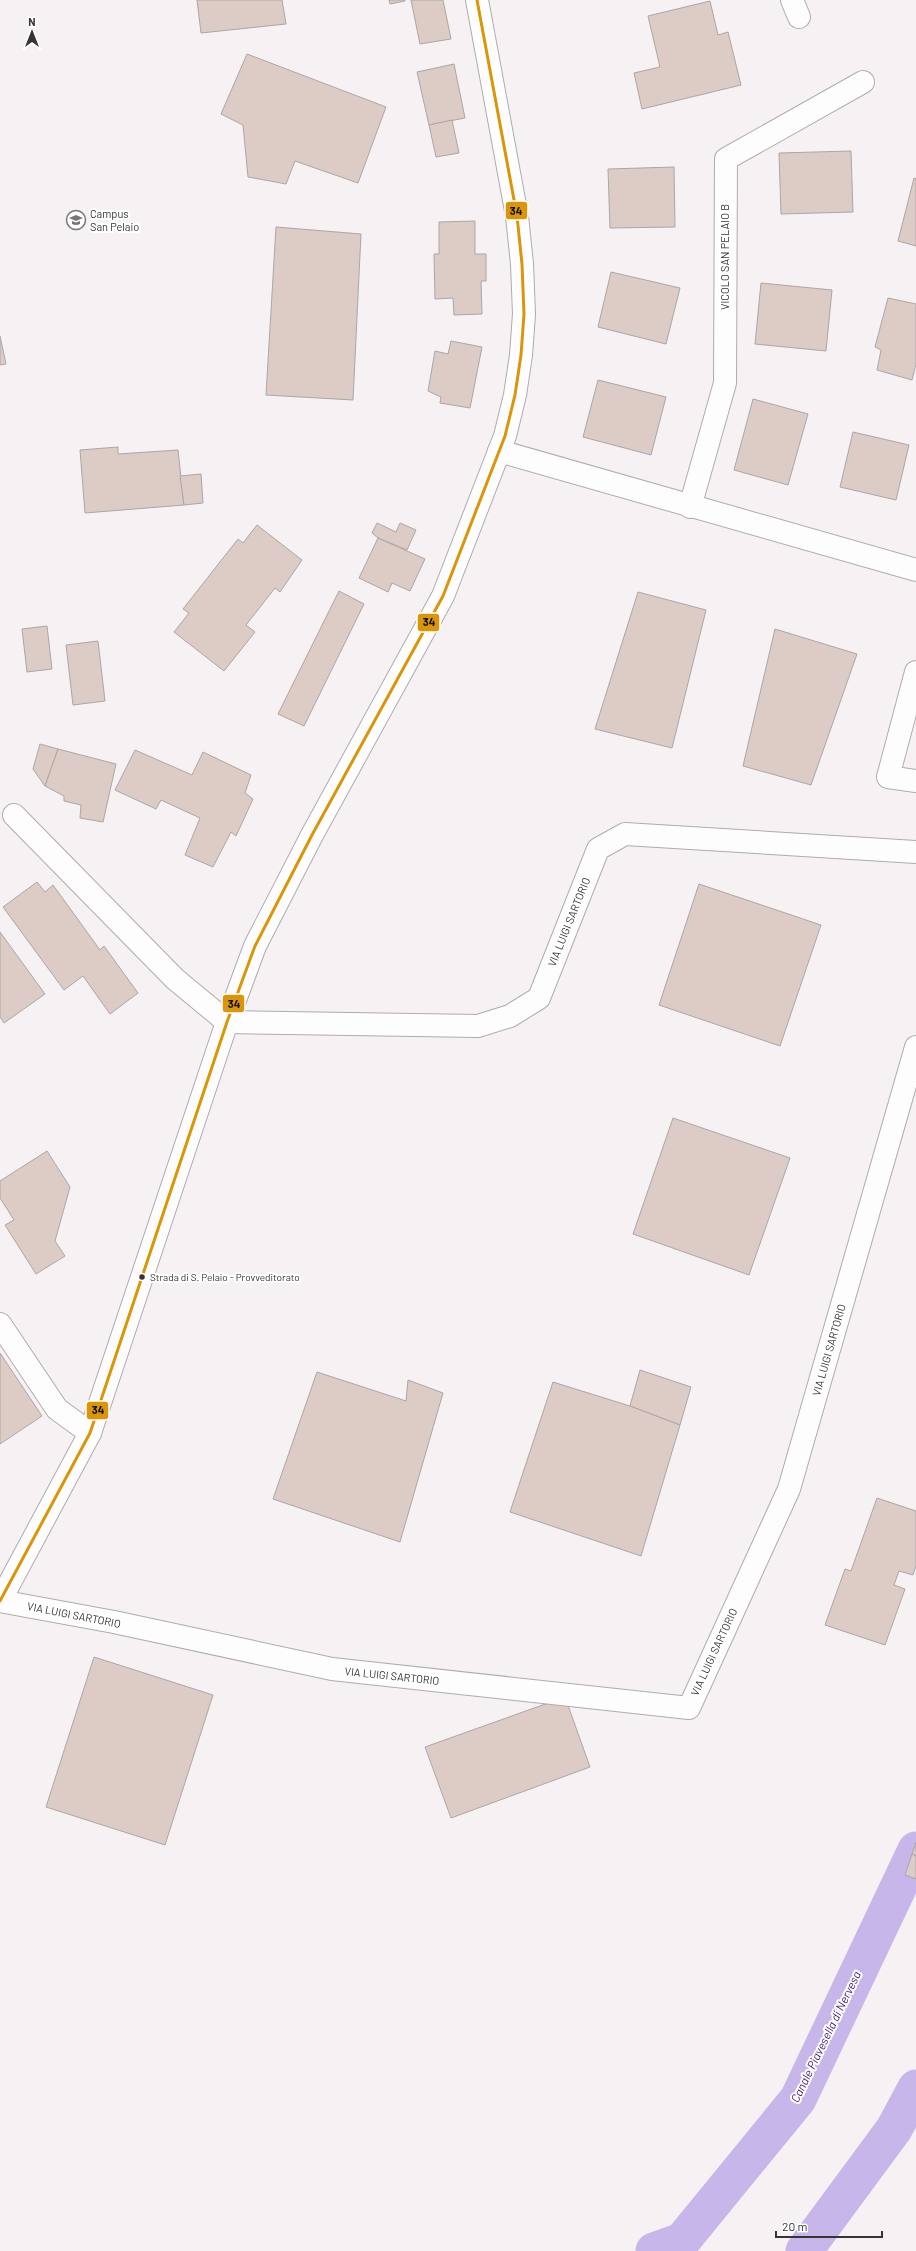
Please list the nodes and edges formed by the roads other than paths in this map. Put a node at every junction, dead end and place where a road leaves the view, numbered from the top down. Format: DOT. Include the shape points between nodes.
graph roads {
  1 [pos="478,0"];
  2 [pos="863,82"];
  3 [pos="499,451"];
  4 [pos="690,507"];
  5 [pos="916,570"];
  6 [pos="916,672"];
  7 [pos="916,781"];
  8 [pos="14,815"];
  9 [pos="916,852"];
  10 [pos="227,1022"];
  11 [pos="916,1047"];
  12 [pos="0,1324"];
  13 [pos="90,1433"];
  14 [pos="0,1601"];
  1 -- 3 [label="street" via="518,216 522,264 524,314 521,355 515,395"];
  2 -- 4 [label="street, VICOLO SAN PELAIO B" via="726,159 725,383"];
  3 -- 4 [label="street"];
  3 -- 10 [label="street" via="443,596 255,946"];
  4 -- 5 [label="street"];
  6 -- 7 [label="street" via="888,777"];
  8 -- 10 [label="street" via="175,979"];
  9 -- 10 [label="street, VIA LUIGI SARTORIO" via="625,834 598,849 539,998 510,1016 478,1026"];
  10 -- 13 [label="street"];
  11 -- 14 [label="street, VIA LUIGI SARTORIO" via="789,1489 689,1708 332,1669 114,1622"];
  12 -- 13 [label="street" via="57,1409"];
  13 -- 14 [label="street"];
}
